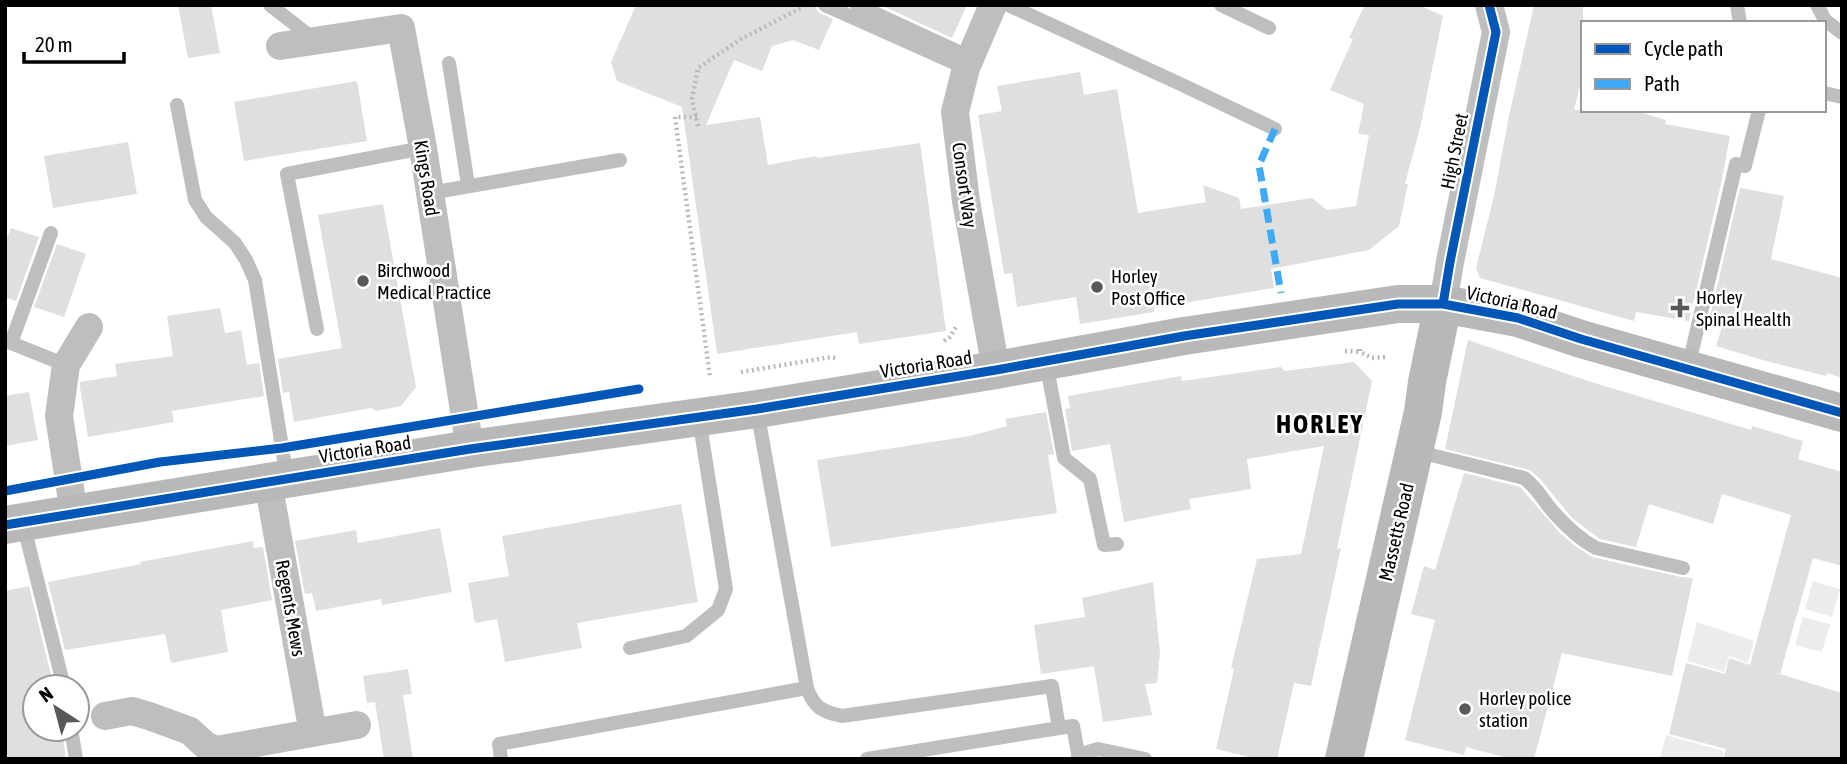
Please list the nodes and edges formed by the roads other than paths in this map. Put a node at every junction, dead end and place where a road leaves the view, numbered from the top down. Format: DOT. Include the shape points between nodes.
graph roads {
  1 [pos="270,5"];
  2 [pos="825,5"];
  3 [pos="857,5"];
  4 [pos="993,5"];
  5 [pos="1008,5"];
  6 [pos="1220,5"];
  7 [pos="1489,5"];
  8 [pos="1817,5"];
  9 [pos="398,17"];
  10 [pos="1269,28"];
  11 [pos="1842,33"];
  12 [pos="316,41"];
  13 [pos="280,47"];
  14 [pos="968,62"];
  15 [pos="449,63"];
  16 [pos="177,105"];
  17 [pos="1758,112"];
  18 [pos="1275,129"];
  19 [pos="423,148"];
  20 [pos="620,160"];
  21 [pos="468,185"];
  22 [pos="430,193"];
  23 [pos="51,233"];
  24 [pos="1443,304"];
  25 [pos="89,327"];
  26 [pos="317,329"];
  27 [pos="1045,361"];
  28 [pos="65,365"];
  29 [pos="996,370"];
  30 [pos="1688,370"];
  31 [pos="757,409"];
  32 [pos="1842,413"];
  33 [pos="699,416"];
  34 [pos="470,449"];
  35 [pos="1414,451"];
  36 [pos="278,481"];
  37 [pos="74,514"];
  38 [pos="14,523"];
  39 [pos="1118,544"];
  40 [pos="1683,568"];
  41 [pos="630,648"];
  42 [pos="60,673"];
  43 [pos="807,688"];
  44 [pos="105,716"];
  45 [pos="358,725"];
  46 [pos="1059,728"];
  47 [pos="313,733"];
  48 [pos="1079,757"];
  49 [pos="501,759"];
  50 [pos="867,759"];
  51 [pos="1145,759"];
  52 [pos="1344,759"];
  1 -- 12 [label="lane"];
  2 -- 14 [label="lane"];
  3 -- 14 [label="lane"];
  4 -- 14 [label="street, Consort Way"];
  5 -- 18 [label="lane"];
  6 -- 10 [label="lane"];
  7 -- 24 [label="street, High Street" via="1496,32"];
  8 -- 11 [label="lane" via="1825,20"];
  9 -- 12 [label="street, Kings Road"];
  9 -- 19 [label="street, Kings Road"];
  12 -- 13 [label="street, Kings Road"];
  14 -- 29 [label="street, Consort Way" via="956,112 966,201"];
  15 -- 21 [label="lane"];
  16 -- 36 [label="lane" via="195,200 206,217 235,243 255,280"];
  17 -- 30 [label="lane" via="1745,166 1736,164"];
  19 -- 22 [label="street, Kings Road"];
  19 -- 26 [label="lane" via="287,174"];
  20 -- 21 [label="lane"];
  21 -- 22 [label="lane"];
  22 -- 34 [label="street, Kings Road"];
  23 -- 28 [label="lane" via="11,343"];
  24 -- 27 [label="street, Victoria Road" via="1398,304"];
  24 -- 30 [label="street, Victoria Road" via="1518,318"];
  24 -- 35 [label="street, Massetts Road"];
  25 -- 28 [label="street"];
  27 -- 29 [label="street, Victoria Road"];
  27 -- 39 [label="lane" via="1064,458 1090,479 1104,545"];
  28 -- 37 [label="street" via="59,416"];
  29 -- 31 [label="street, Victoria Road"];
  30 -- 32 [label="street, Victoria Road"];
  31 -- 33 [label="street, Victoria Road"];
  31 -- 43 [label="lane"];
  33 -- 34 [label="street, Victoria Road"];
  33 -- 41 [label="lane" via="726,589 718,610 686,636"];
  34 -- 36 [label="street, Victoria Road"];
  35 -- 40 [label="lane" via="1524,478 1584,542"];
  35 -- 52 [label="street, Massetts Road"];
  36 -- 37 [label="street, Victoria Road"];
  36 -- 47 [label="street, Regents Mews"];
  37 -- 38 [label="street, Victoria Road"];
  38 -- 42 [label="lane"];
  43 -- 46 [label="lane" via="824,712 842,716 1052,686"];
  43 -- 49 [label="lane" via="499,744"];
  44 -- 47 [label="street" via="132,711 149,716 190,731 216,750"];
  45 -- 47 [label="street"];
  46 -- 48 [label="lane" via="1073,726"];
  46 -- 50 [label="lane"];
  48 -- 51 [label="lane" via="1098,750"];
}
